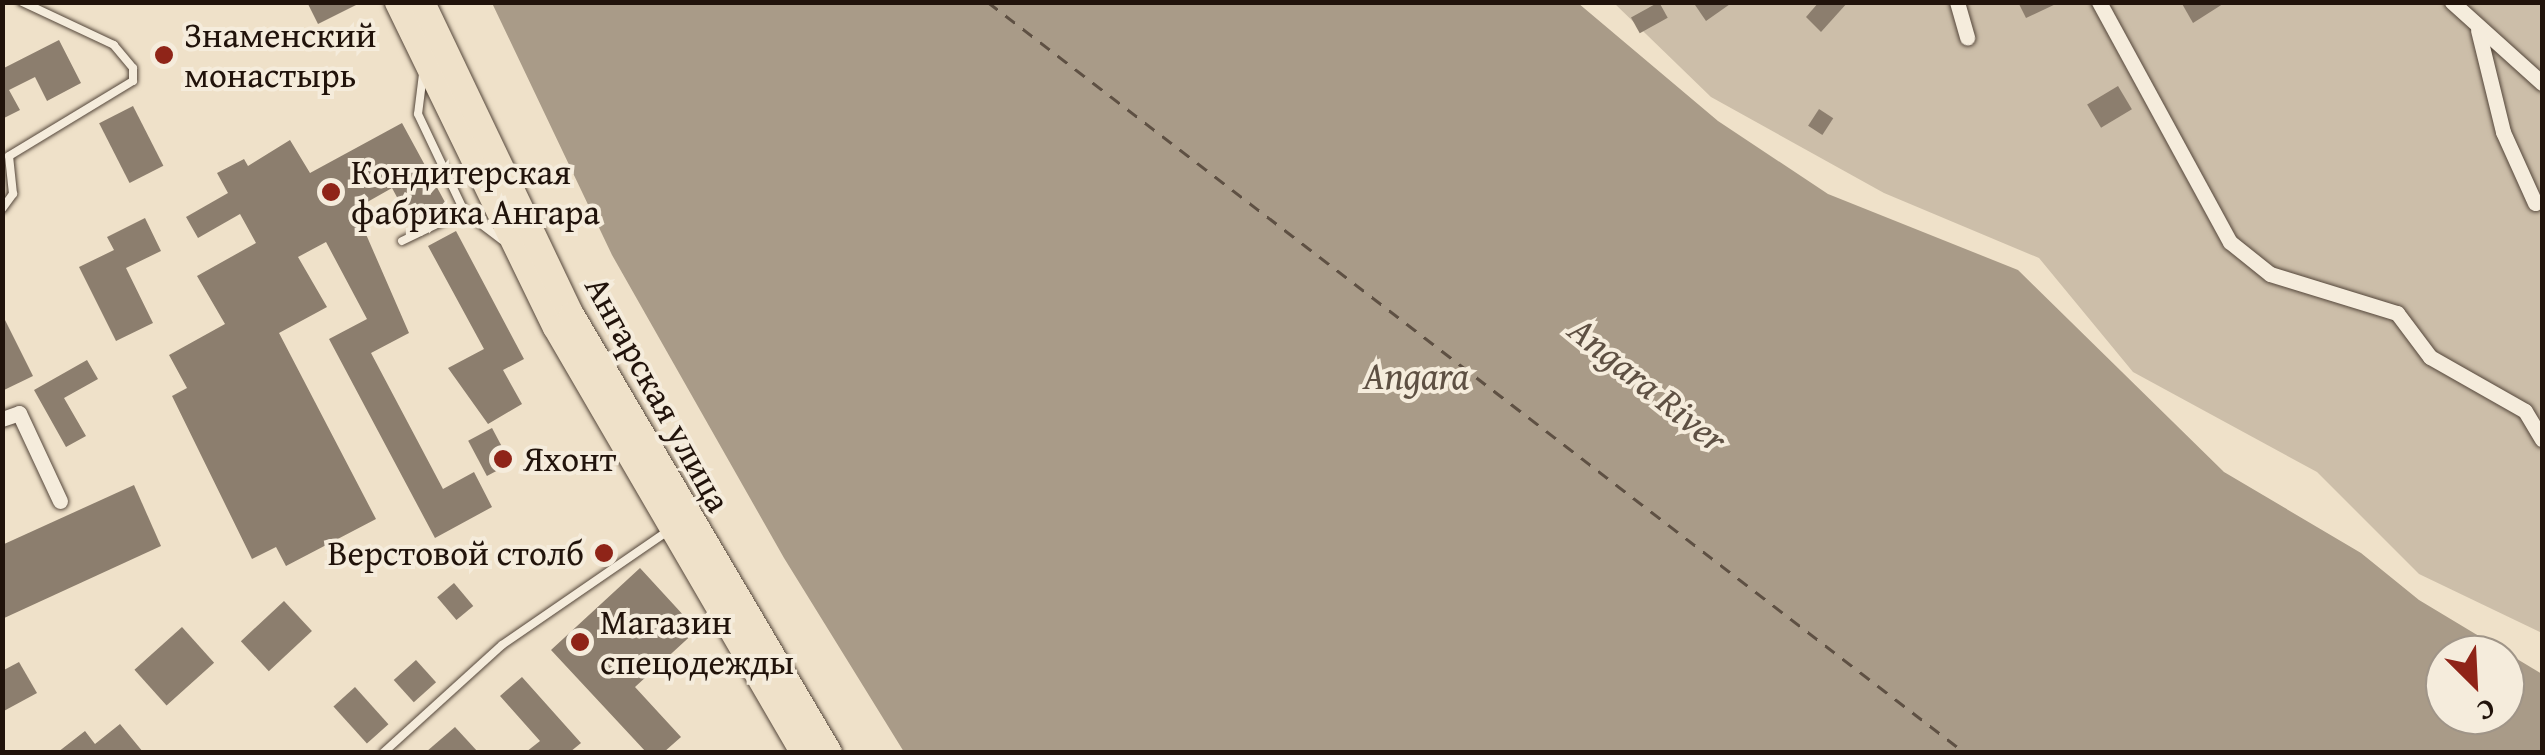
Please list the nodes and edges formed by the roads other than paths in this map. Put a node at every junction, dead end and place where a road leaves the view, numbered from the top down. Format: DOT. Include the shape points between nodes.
graph roads {
  1 [pos="22,2"];
  2 [pos="397,2"];
  3 [pos="422,2"];
  4 [pos="1957,2"];
  5 [pos="2099,2"];
  6 [pos="2452,2"];
  7 [pos="2478,30"];
  8 [pos="1968,38"];
  9 [pos="424,64"];
  10 [pos="2542,82"];
  11 [pos="2534,203"];
  12 [pos="2,210"];
  13 [pos="464,211"];
  14 [pos="402,241"];
  15 [pos="516,251"];
  16 [pos="2,419"];
  17 [pos="2542,439"];
  18 [pos="60,501"];
  19 [pos="668,531"];
  20 [pos="384,752"];
  21 [pos="802,752"];
  22 [pos="829,752"];
  1 -- 12 [label="lane" via="114,46 133,68 132,80 10,156 13,194"];
  2 -- 9 [label="main road"];
  3 -- 22 [label="main road, Ангарская улица" via="571,314"];
  4 -- 8 [label="street"];
  5 -- 17 [label="street" via="2230,242 2270,274 2397,313 2430,357 2526,411"];
  6 -- 7 [label="street"];
  7 -- 10 [label="street"];
  7 -- 11 [label="street" via="2503,132"];
  9 -- 13 [label="lane" via="418,114"];
  9 -- 15 [label="main road"];
  13 -- 14 [label="lane"];
  13 -- 15 [label="lane"];
  15 -- 19 [label="main road"];
  16 -- 18 [label="street" via="19,413"];
  19 -- 20 [label="lane" via="502,645"];
  19 -- 21 [label="main road"];
}
